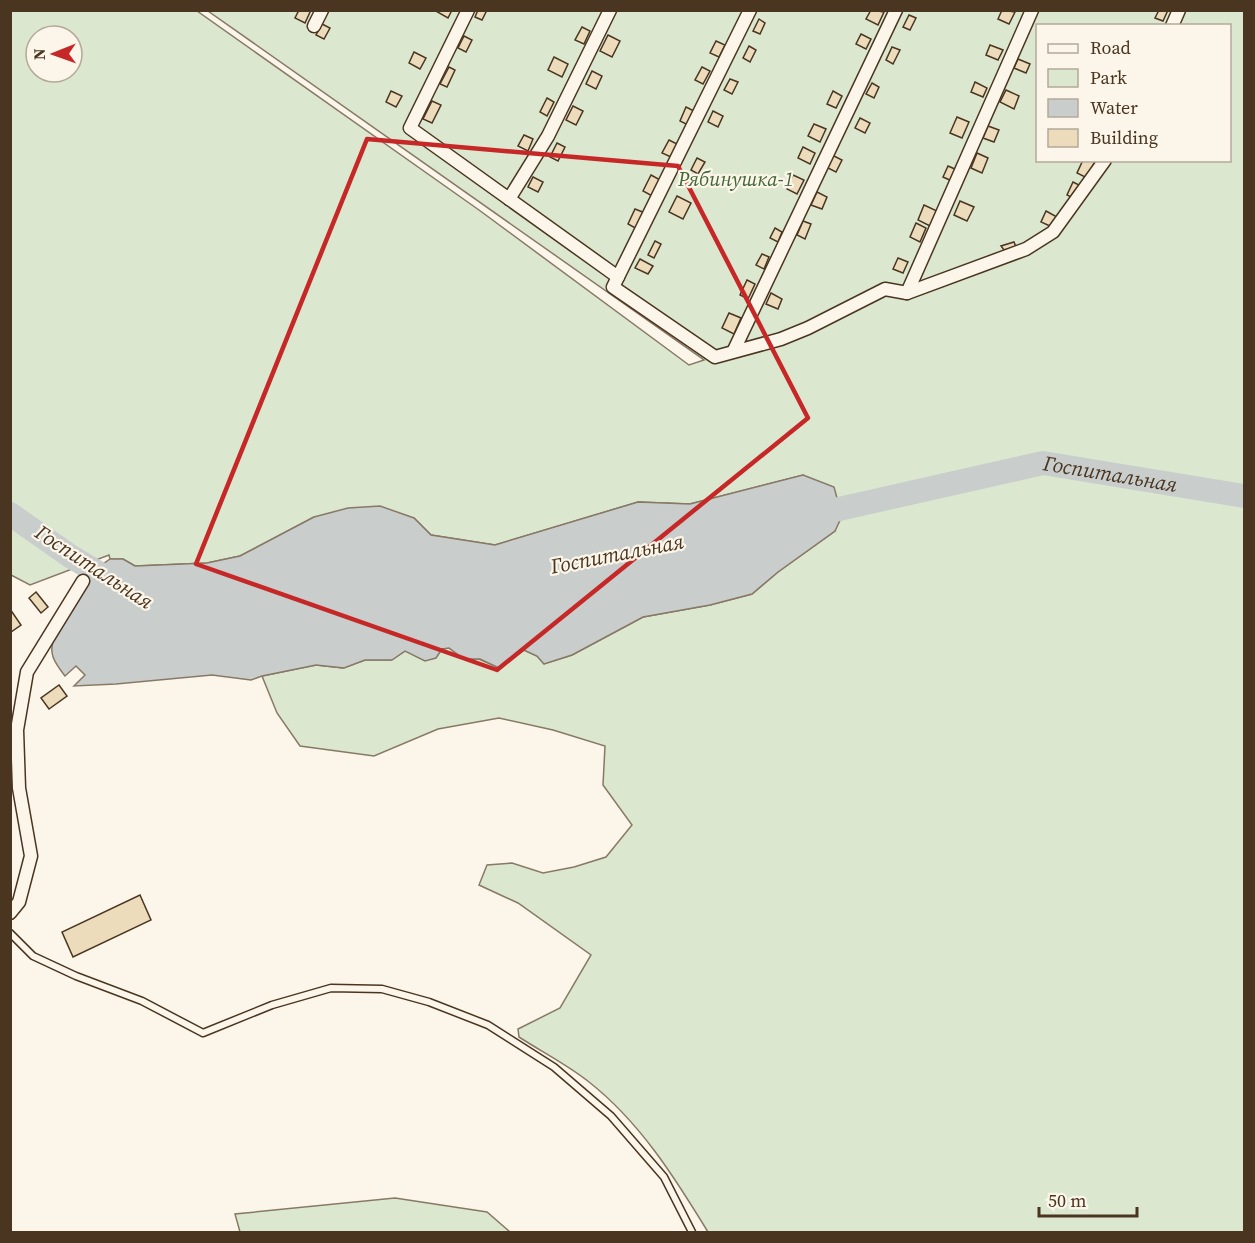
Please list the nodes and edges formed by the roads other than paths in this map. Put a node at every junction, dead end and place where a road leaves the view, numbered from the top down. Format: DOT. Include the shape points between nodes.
graph roads {
  1 [pos="322,10"];
  2 [pos="468,10"];
  3 [pos="610,10"];
  4 [pos="750,10"];
  5 [pos="896,10"];
  6 [pos="1032,10"];
  7 [pos="1179,10"];
  8 [pos="1173,24"];
  9 [pos="314,26"];
  10 [pos="1104,162"];
  11 [pos="509,199"];
  12 [pos="618,277"];
  13 [pos="907,293"];
  14 [pos="734,350"];
  15 [pos="83,581"];
  16 [pos="10,913"];
  17 [pos="10,933"];
  18 [pos="692,1233"];
  1 -- 9 [label="street"];
  2 -- 11 [label="street" via="410,128"];
  3 -- 11 [label="street" via="548,136"];
  4 -- 12 [label="street"];
  5 -- 14 [label="street"];
  6 -- 13 [label="street"];
  7 -- 8 [label="street"];
  10 -- 13 [label="street" via="1053,232 1026,249"];
  11 -- 12 [label="street"];
  12 -- 14 [label="street" via="613,287 715,357"];
  13 -- 14 [label="street" via="885,289 799,332"];
  15 -- 16 [label="street" via="27,672 17,730 19,788 31,856 19,902"];
  17 -- 18 [label="lane" via="33,956 142,1001 203,1032 330,988 381,989 488,1025 554,1067 611,1116 664,1176"];
}
